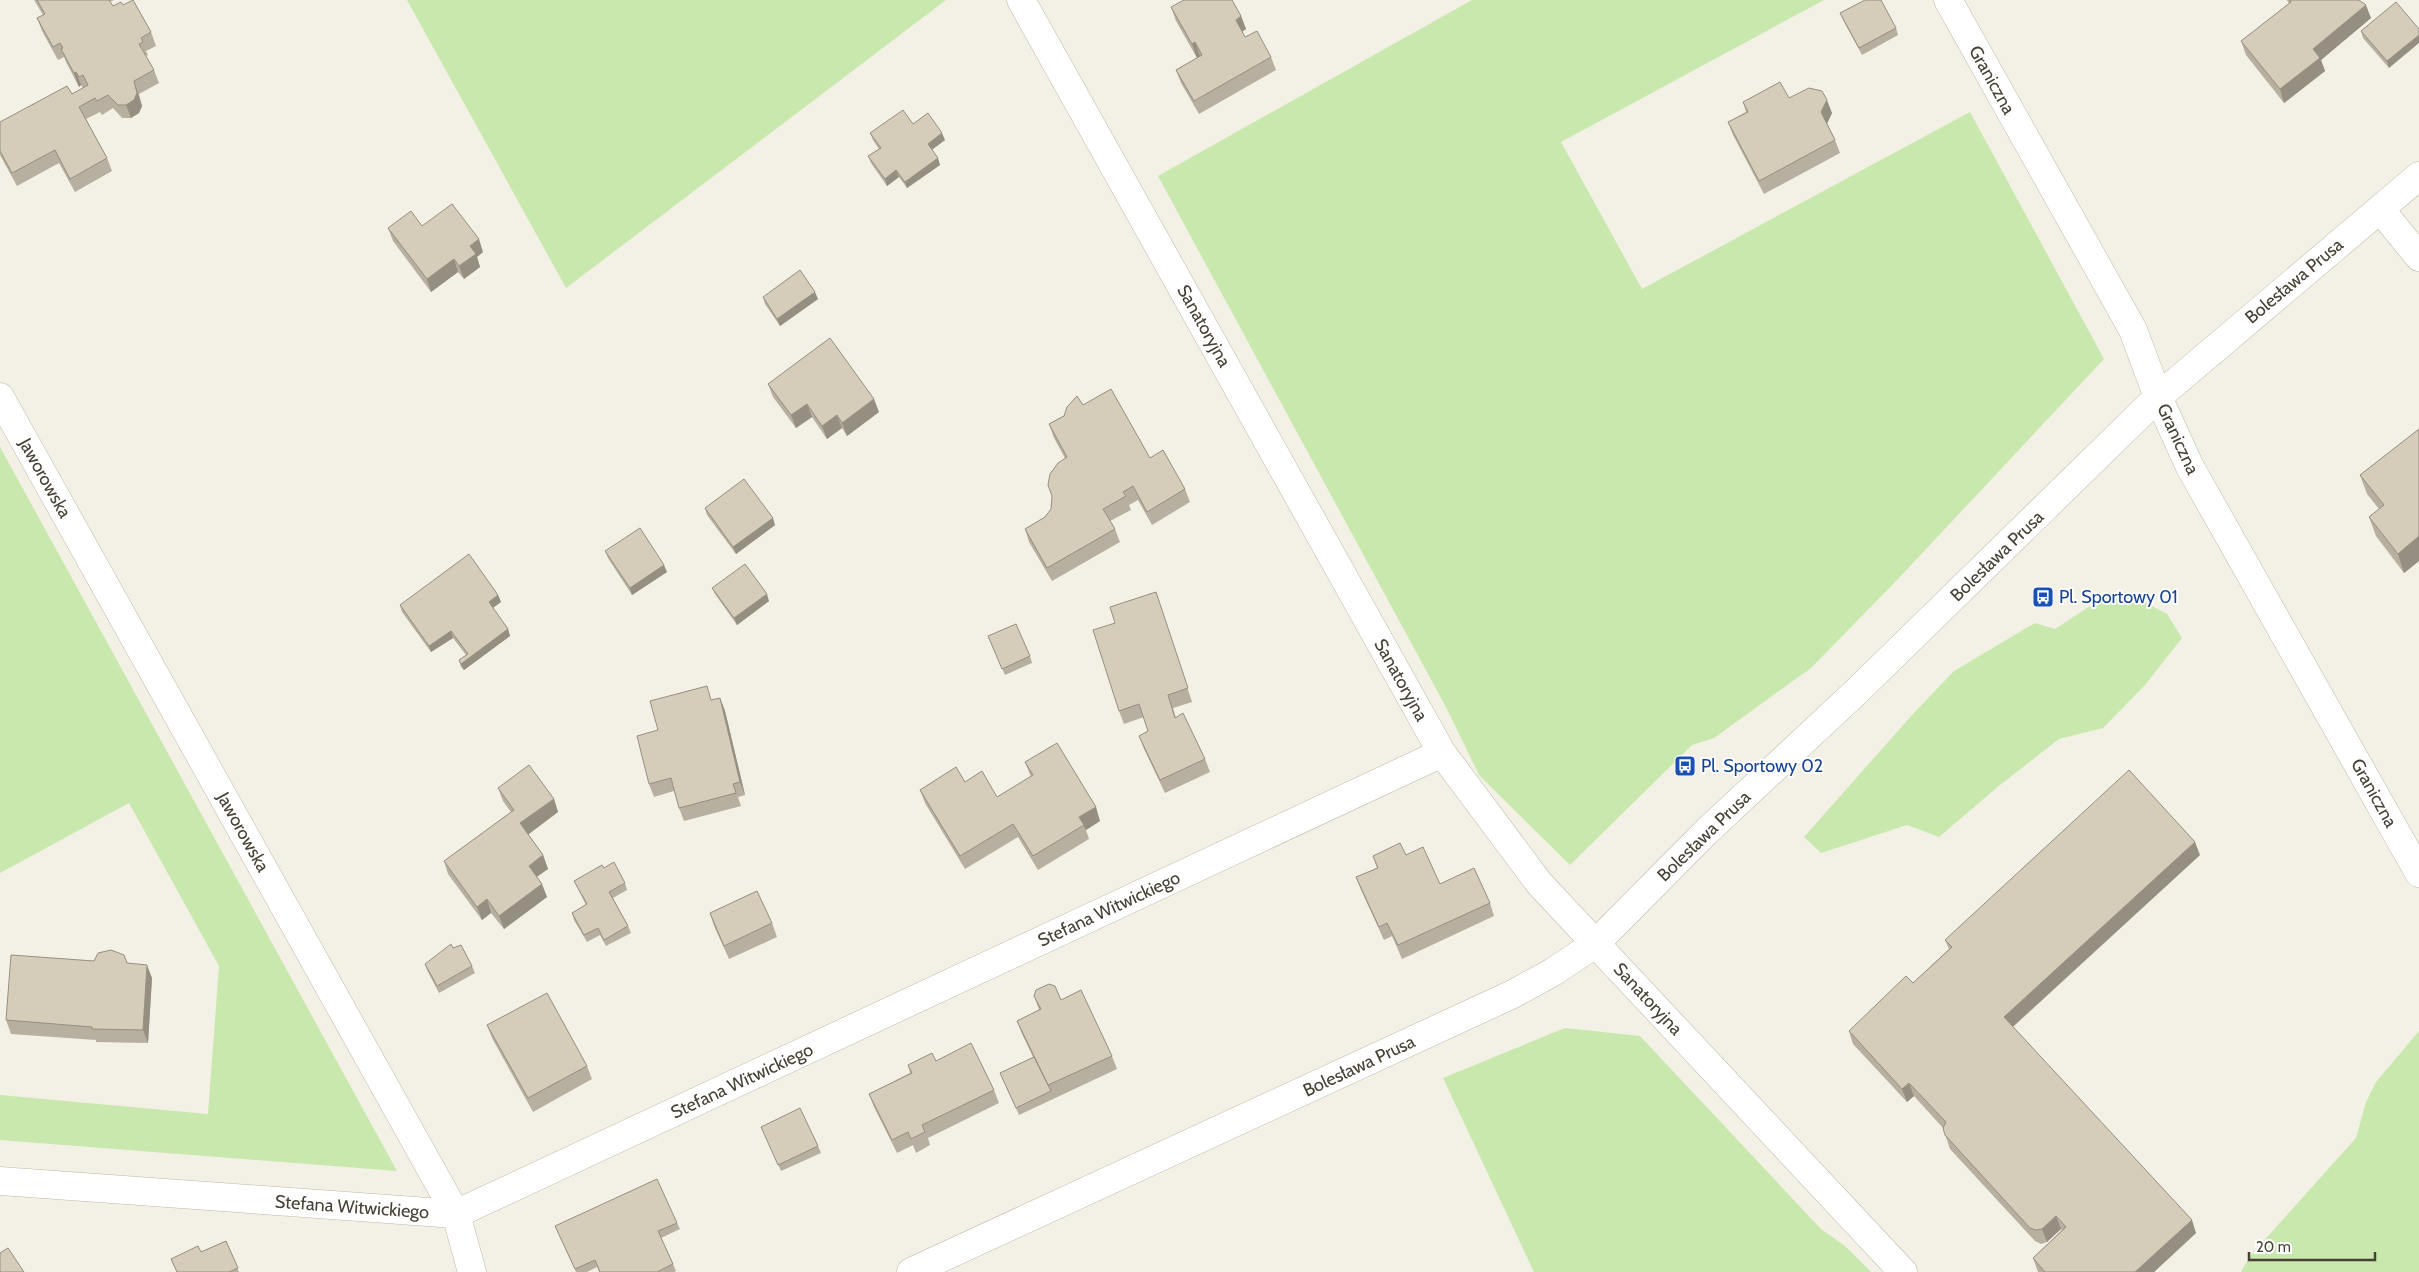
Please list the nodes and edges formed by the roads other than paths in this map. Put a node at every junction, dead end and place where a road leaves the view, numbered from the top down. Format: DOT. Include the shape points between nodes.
graph roads {
  1 [pos="1021,0"];
  2 [pos="1948,0"];
  3 [pos="2419,176"];
  4 [pos="2380,210"];
  5 [pos="2419,257"];
  6 [pos="0,397"];
  7 [pos="2158,397"];
  8 [pos="1442,753"];
  9 [pos="2419,872"];
  10 [pos="1595,944"];
  11 [pos="0,1181"];
  12 [pos="456,1214"];
  13 [pos="472,1272"];
  14 [pos="911,1272"];
  15 [pos="1903,1272"];
  1 -- 8 [label="street, Sanatoryjna"];
  2 -- 7 [label="street, Graniczna" via="2132,330"];
  3 -- 4 [label="street, Bolesława Prusa"];
  4 -- 5 [label="street"];
  4 -- 7 [label="street, Bolesława Prusa"];
  6 -- 12 [label="street, Jaworowska"];
  7 -- 9 [label="street, Graniczna" via="2190,467"];
  7 -- 10 [label="street, Bolesława Prusa"];
  8 -- 10 [label="street, Sanatoryjna" via="1539,883"];
  8 -- 12 [label="street, Stefana Witwickiego"];
  10 -- 14 [label="street, Bolesława Prusa" via="1514,994"];
  10 -- 15 [label="street, Sanatoryjna"];
  11 -- 12 [label="street, Stefana Witwickiego"];
  12 -- 13 [label="street, Jaworowska"];
}
